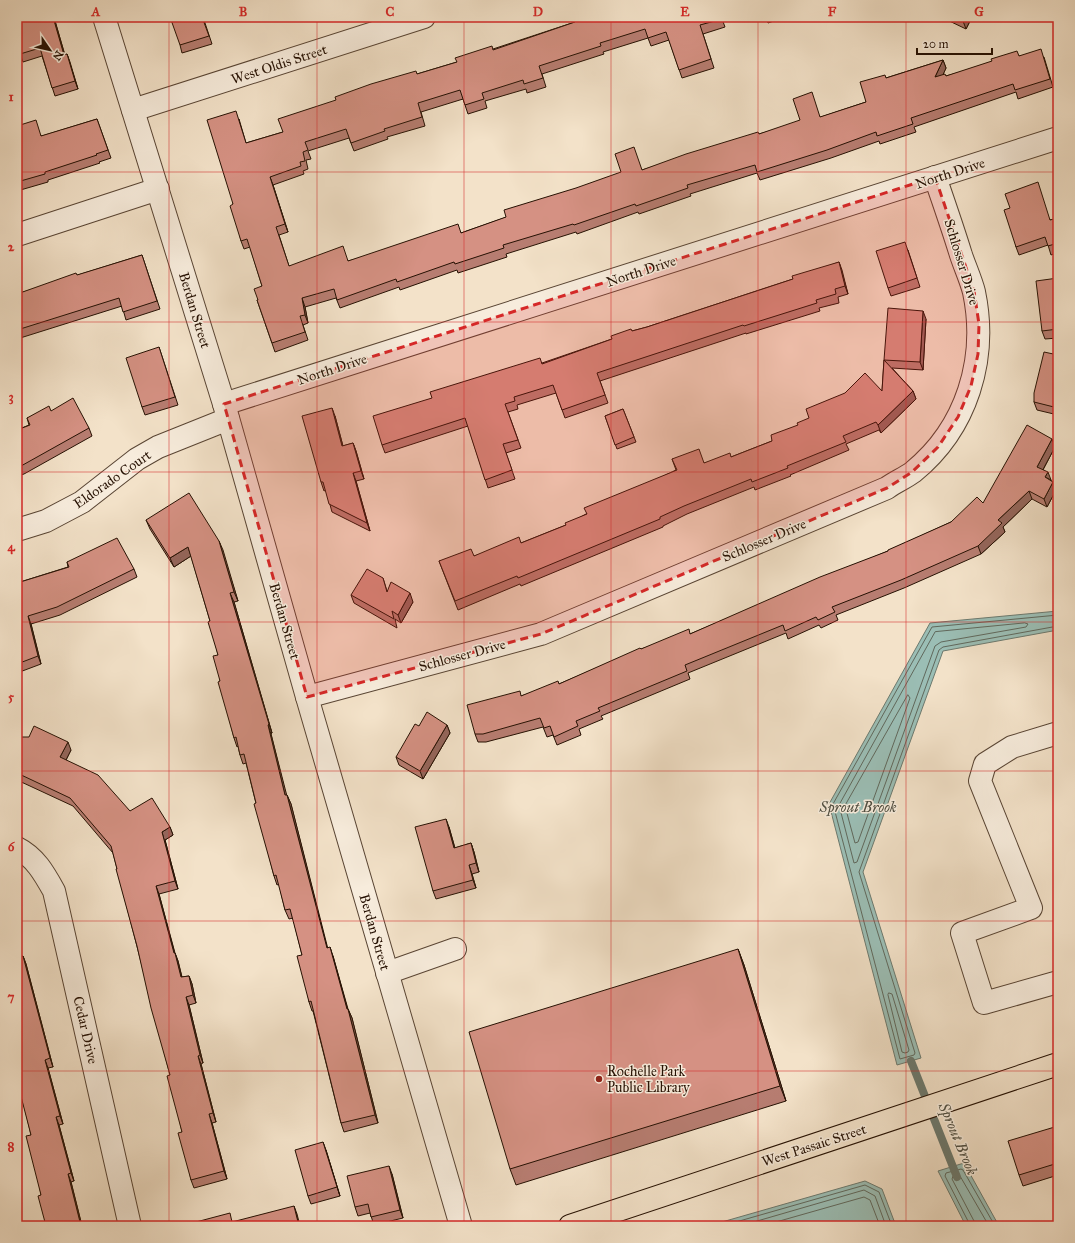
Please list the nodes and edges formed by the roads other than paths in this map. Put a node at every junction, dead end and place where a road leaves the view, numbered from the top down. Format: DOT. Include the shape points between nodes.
graph roads {
  1 [pos="104,17"];
  2 [pos="424,17"];
  3 [pos="133,110"];
  4 [pos="1058,138"];
  5 [pos="935,177"];
  6 [pos="158,189"];
  7 [pos="17,235"];
  8 [pos="226,411"];
  9 [pos="17,530"];
  10 [pos="307,697"];
  11 [pos="1058,733"];
  12 [pos="17,848"];
  13 [pos="454,949"];
  14 [pos="387,973"];
  15 [pos="1058,982"];
  16 [pos="1058,1064"];
  17 [pos="130,1226"];
  18 [pos="461,1226"];
  19 [pos="570,1226"];
  1 -- 3 [label="street, Berdan Street"];
  2 -- 3 [label="street, West Oldis Street"];
  3 -- 6 [label="street, Berdan Street"];
  4 -- 5 [label="street, North Drive"];
  5 -- 8 [label="street, North Drive"];
  5 -- 10 [label="street, Schlosser Drive" via="974,291 979,324 978,354 971,386 958,417 938,447 912,472 887,488 541,634"];
  6 -- 7 [label="street"];
  6 -- 8 [label="street, Berdan Street"];
  8 -- 9 [label="street, Eldorado Court" via="137,459 82,502 46,521"];
  8 -- 10 [label="street, Berdan Street"];
  10 -- 14 [label="street, Berdan Street"];
  11 -- 15 [label="street" via="1012,747 985,764 980,781 1031,908 962,933 984,1004"];
  12 -- 17 [label="street, Cedar Drive" via="25,852 42,870 54,891"];
  13 -- 14 [label="street"];
  14 -- 18 [label="street, Berdan Street"];
  16 -- 19 [label="main road, West Passaic Street"];
}
